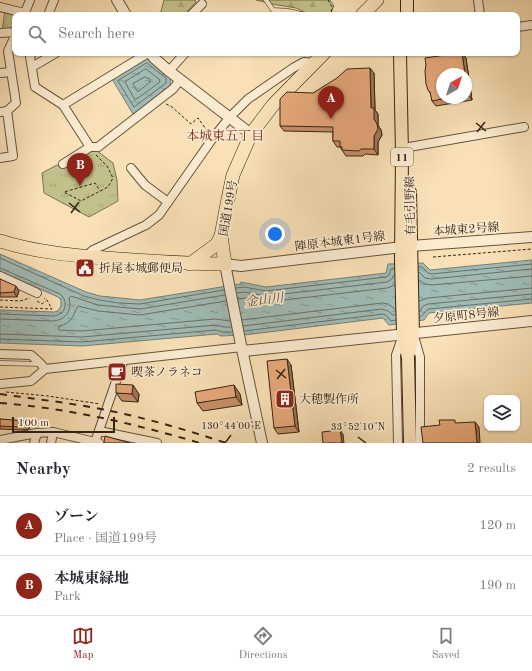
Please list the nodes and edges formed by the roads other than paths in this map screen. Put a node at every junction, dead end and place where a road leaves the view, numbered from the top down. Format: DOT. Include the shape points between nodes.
graph roads {
  1 [pos="30,0"];
  2 [pos="54,0"];
  3 [pos="117,0"];
  4 [pos="266,0"];
  5 [pos="377,0"];
  6 [pos="399,0"];
  7 [pos="407,0"];
  8 [pos="478,0"];
  9 [pos="202,4"];
  10 [pos="0,7"];
  11 [pos="17,12"];
  12 [pos="25,12"];
  13 [pos="49,12"];
  14 [pos="123,12"];
  15 [pos="194,12"];
  16 [pos="292,12"];
  17 [pos="365,12"];
  18 [pos="399,12"];
  19 [pos="407,12"];
  20 [pos="480,12"];
  21 [pos="532,25"];
  22 [pos="520,27"];
  23 [pos="12,32"];
  24 [pos="0,33"];
  25 [pos="12,43"];
  26 [pos="30,56"];
  27 [pos="51,56"];
  28 [pos="144,56"];
  29 [pos="152,56"];
  30 [pos="182,56"];
  31 [pos="321,56"];
  32 [pos="400,56"];
  33 [pos="408,56"];
  34 [pos="314,63"];
  35 [pos="32,67"];
  36 [pos="169,71"];
  37 [pos="11,72"];
  38 [pos="0,73"];
  39 [pos="180,80"];
  40 [pos="63,105"];
  41 [pos="4,112"];
  42 [pos="230,117"];
  43 [pos="524,127"];
  44 [pos="251,134"];
  45 [pos="92,147"];
  46 [pos="409,147"];
  47 [pos="0,158"];
  48 [pos="63,164"];
  49 [pos="132,168"];
  50 [pos="168,202"];
  51 [pos="221,236"];
  52 [pos="532,237"];
  53 [pos="0,240"];
  54 [pos="406,247"];
  55 [pos="86,256"];
  56 [pos="190,264"];
  57 [pos="225,264"];
  58 [pos="0,276"];
  59 [pos="34,295"];
  60 [pos="532,321"];
  61 [pos="408,330"];
  62 [pos="241,346"];
  63 [pos="0,354"];
  64 [pos="123,361"];
  65 [pos="0,363"];
  66 [pos="43,366"];
  67 [pos="0,384"];
  68 [pos="99,431"];
  69 [pos="53,432"];
  70 [pos="37,433"];
  71 [pos="0,440"];
  72 [pos="264,441"];
  73 [pos="96,442"];
  74 [pos="34,443"];
  75 [pos="51,443"];
  76 [pos="157,443"];
  77 [pos="398,443"];
  78 [pos="410,443"];
  79 [pos="420,443"];
  1 -- 12 [label="street"];
  2 -- 13 [label="street"];
  3 -- 14 [label="street"];
  4 -- 16 [label="lane" via="273,10"];
  5 -- 17 [label="highway"];
  6 -- 18 [label="main road"];
  7 -- 19 [label="main road"];
  8 -- 20 [label="street"];
  9 -- 15 [label="street"];
  10 -- 11 [label="street"];
  21 -- 22 [label="street"];
  23 -- 24 [label="street"];
  25 -- 37 [label="street" via="8,52"];
  26 -- 35 [label="street"];
  27 -- 35 [label="street"];
  28 -- 40 [label="street"];
  29 -- 36 [label="street"];
  30 -- 36 [label="street"];
  31 -- 34 [label="highway, 国道199号"];
  32 -- 54 [label="main road, 有毛引野線 / 11"];
  33 -- 46 [label="main road, 有毛引野線 / 11"];
  34 -- 42 [label="street" via="304,62 293,68 248,99"];
  34 -- 44 [label="highway, 国道199号" via="273,105"];
  35 -- 40 [label="street" via="36,87"];
  36 -- 39 [label="street"];
  37 -- 38 [label="street"];
  37 -- 41 [label="street" via="16,104"];
  39 -- 42 [label="street"];
  39 -- 45 [label="street" via="173,89 98,147"];
  40 -- 45 [label="street"];
  41 -- 47 [label="street" via="13,156"];
  42 -- 44 [label="street"];
  42 -- 50 [label="street"];
  43 -- 46 [label="street"];
  44 -- 51 [label="highway, 国道199号" via="233,175"];
  45 -- 48 [label="street"];
  46 -- 54 [label="main road, 有毛引野線 / 11"];
  49 -- 50 [label="street" via="145,185"];
  50 -- 55 [label="street" via="159,215 146,225 93,250"];
  51 -- 56 [label="highway" via="217,244"];
  51 -- 57 [label="highway, 国道199号"];
  52 -- 54 [label="street, 本城東2号線"];
  53 -- 55 [label="highway" via="16,246"];
  54 -- 57 [label="street, 陣原本城東1号線" via="241,266"];
  54 -- 61 [label="main road, 有毛引野線 / 11"];
  55 -- 56 [label="highway"];
  56 -- 57 [label="highway"];
  57 -- 62 [label="street"];
  58 -- 59 [label="street"];
  60 -- 61 [label="street, 夕原町8号線"];
  61 -- 62 [label="street, 夕原町8号線"];
  61 -- 77 [label="street" via="396,355"];
  61 -- 78 [label="main road, 有毛引野線 / 11"];
  61 -- 79 [label="street" via="420,357"];
  62 -- 64 [label="street"];
  62 -- 72 [label="street"];
  63 -- 66 [label="street" via="31,355"];
  64 -- 66 [label="street"];
  64 -- 68 [label="street"];
  65 -- 66 [label="lane"];
  66 -- 67 [label="street" via="32,381"];
  68 -- 73 [label="street"];
  68 -- 76 [label="street"];
  69 -- 70 [label="street"];
  69 -- 73 [label="street"];
  69 -- 75 [label="street"];
  70 -- 71 [label="street"];
  70 -- 74 [label="street"];
}
